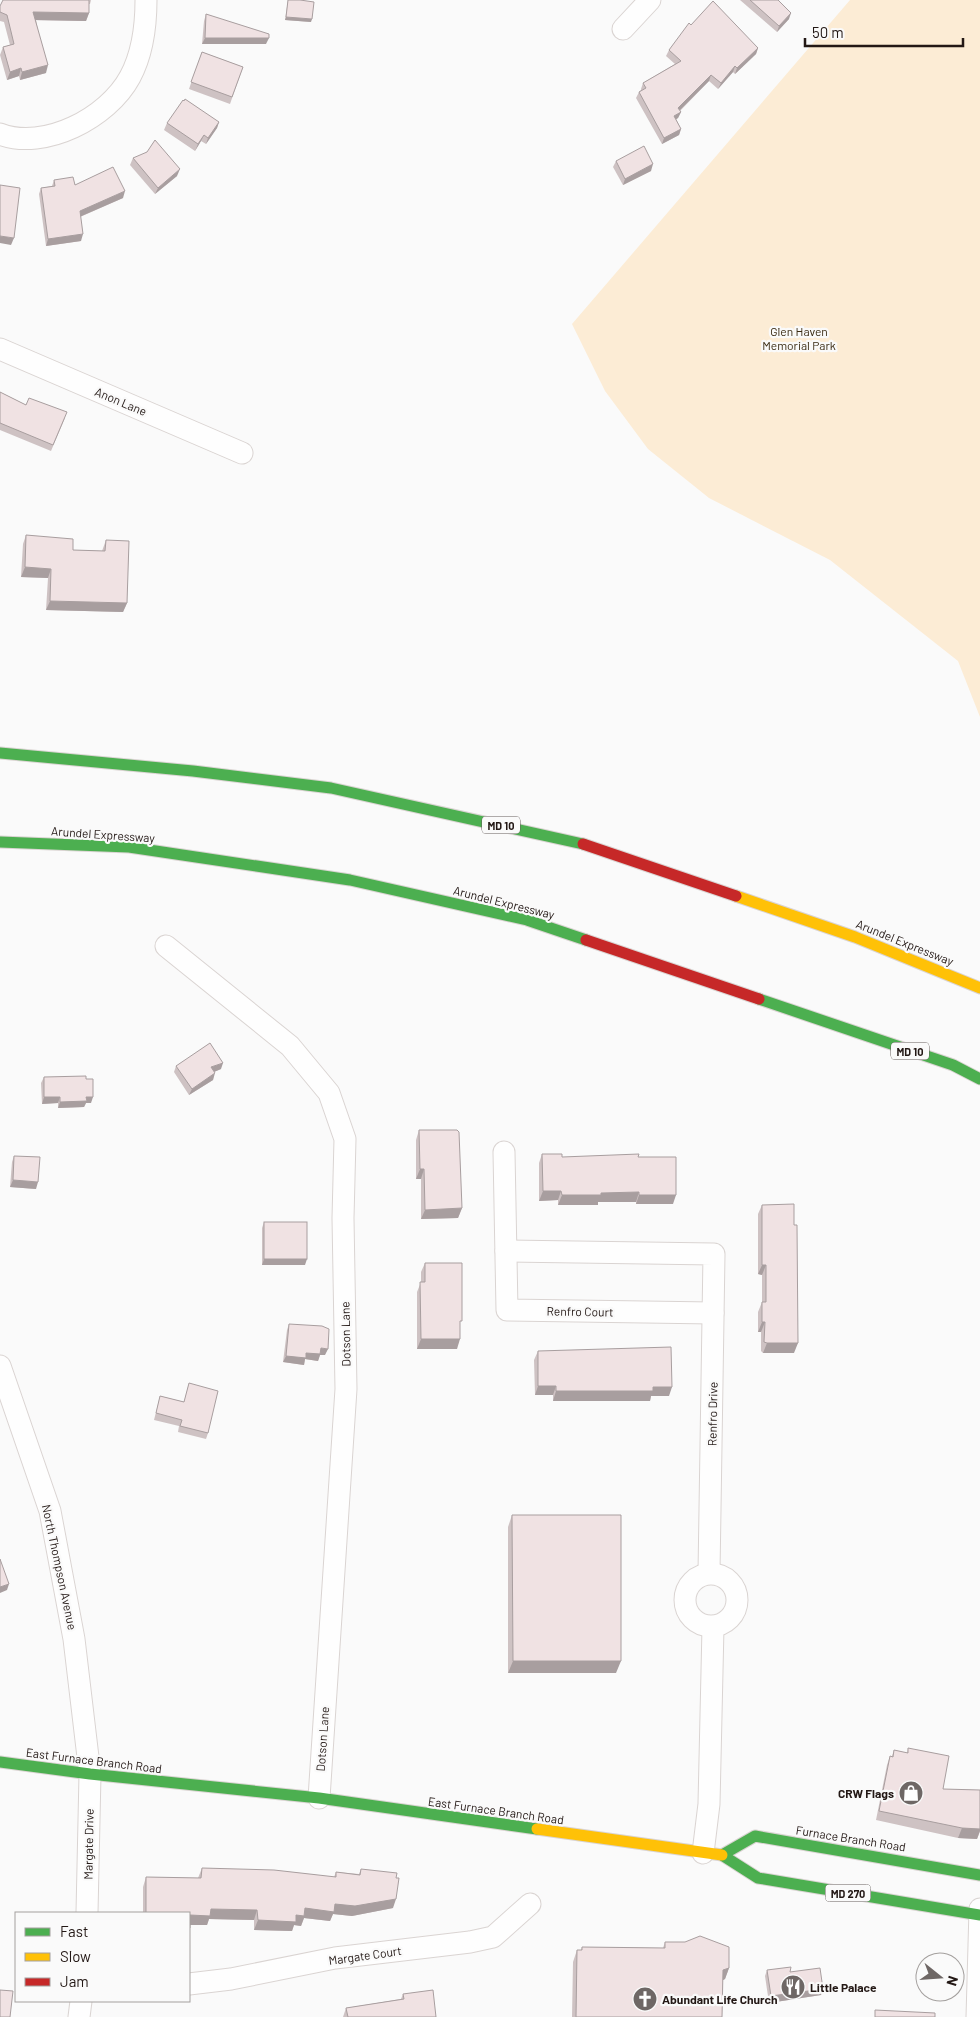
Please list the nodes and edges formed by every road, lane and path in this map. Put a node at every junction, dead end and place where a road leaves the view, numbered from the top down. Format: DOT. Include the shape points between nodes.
graph roads {
  1 [pos="146,0"];
  2 [pos="650,0"];
  3 [pos="623,29"];
  4 [pos="6,137"];
  5 [pos="0,349"];
  6 [pos="242,453"];
  7 [pos="0,753"];
  8 [pos="0,842"];
  9 [pos="166,946"];
  10 [pos="980,988"];
  11 [pos="953,1065"];
  12 [pos="980,1079"];
  13 [pos="980,1086"];
  14 [pos="504,1152"];
  15 [pos="506,1251"];
  16 [pos="713,1313"];
  17 [pos="0,1366"];
  18 [pos="709,1573"];
  19 [pos="712,1627"];
  20 [pos="0,1762"];
  21 [pos="90,1774"];
  22 [pos="318,1798"];
  23 [pos="713,1854"];
  24 [pos="980,1875"];
  25 [pos="530,1904"];
  26 [pos="980,1909"];
  27 [pos="87,1912"];
  28 [pos="980,1915"];
  29 [pos="190,1984"];
  30 [pos="81,2002"];
  31 [pos="79,2017"];
  32 [pos="977,2017"];
  1 -- 4 [label="street" via="146,24 139,58 129,79 108,105 71,130 51,136"];
  2 -- 3 [label="street"];
  5 -- 6 [label="street, Anon Lane"];
  7 -- 10 [label="main road, Arundel Expressway / MD 10" via="331,788 576,842 855,937"];
  8 -- 11 [label="main road, Arundel Expressway / MD 10" via="129,847 350,880 518,918 630,953"];
  9 -- 22 [label="street, Dotson Lane" via="290,1046 329,1094 345,1139 346,1389"];
  11 -- 12 [label="main road, Arundel Expressway / MD 10"];
  11 -- 13 [label="main road"];
  14 -- 15 [label="street, Renfro Court"];
  15 -- 16 [label="street, Renfro Court" via="507,1310"];
  15 -- 16 [label="street, Renfro Drive" via="714,1254"];
  16 -- 18 [label="street, Renfro Drive"];
  17 -- 21 [label="street, North Thompson Avenue" via="50,1511 74,1639"];
  18 -- 19 [label="street" via="694,1579 685,1593 686,1610 697,1623"];
  18 -- 19 [label="street" via="725,1577 736,1590 737,1606 728,1621"];
  19 -- 23 [label="street" via="708,1804"];
  20 -- 21 [label="main road, East Furnace Branch Road / MD 270"];
  21 -- 22 [label="main road, East Furnace Branch Road / MD 270"];
  21 -- 27 [label="street, Margate Drive"];
  22 -- 23 [label="main road, East Furnace Branch Road / MD 270"];
  23 -- 24 [label="main road, Furnace Branch Road" via="756,1836"];
  23 -- 28 [label="main road, East Furnace Branch Road / MD 270" via="758,1878"];
  25 -- 29 [label="street, Margate Court" via="494,1937 335,1958"];
  26 -- 28 [label="street"];
  28 -- 32 [label="street"];
  30 -- 31 [label="street"];
}
